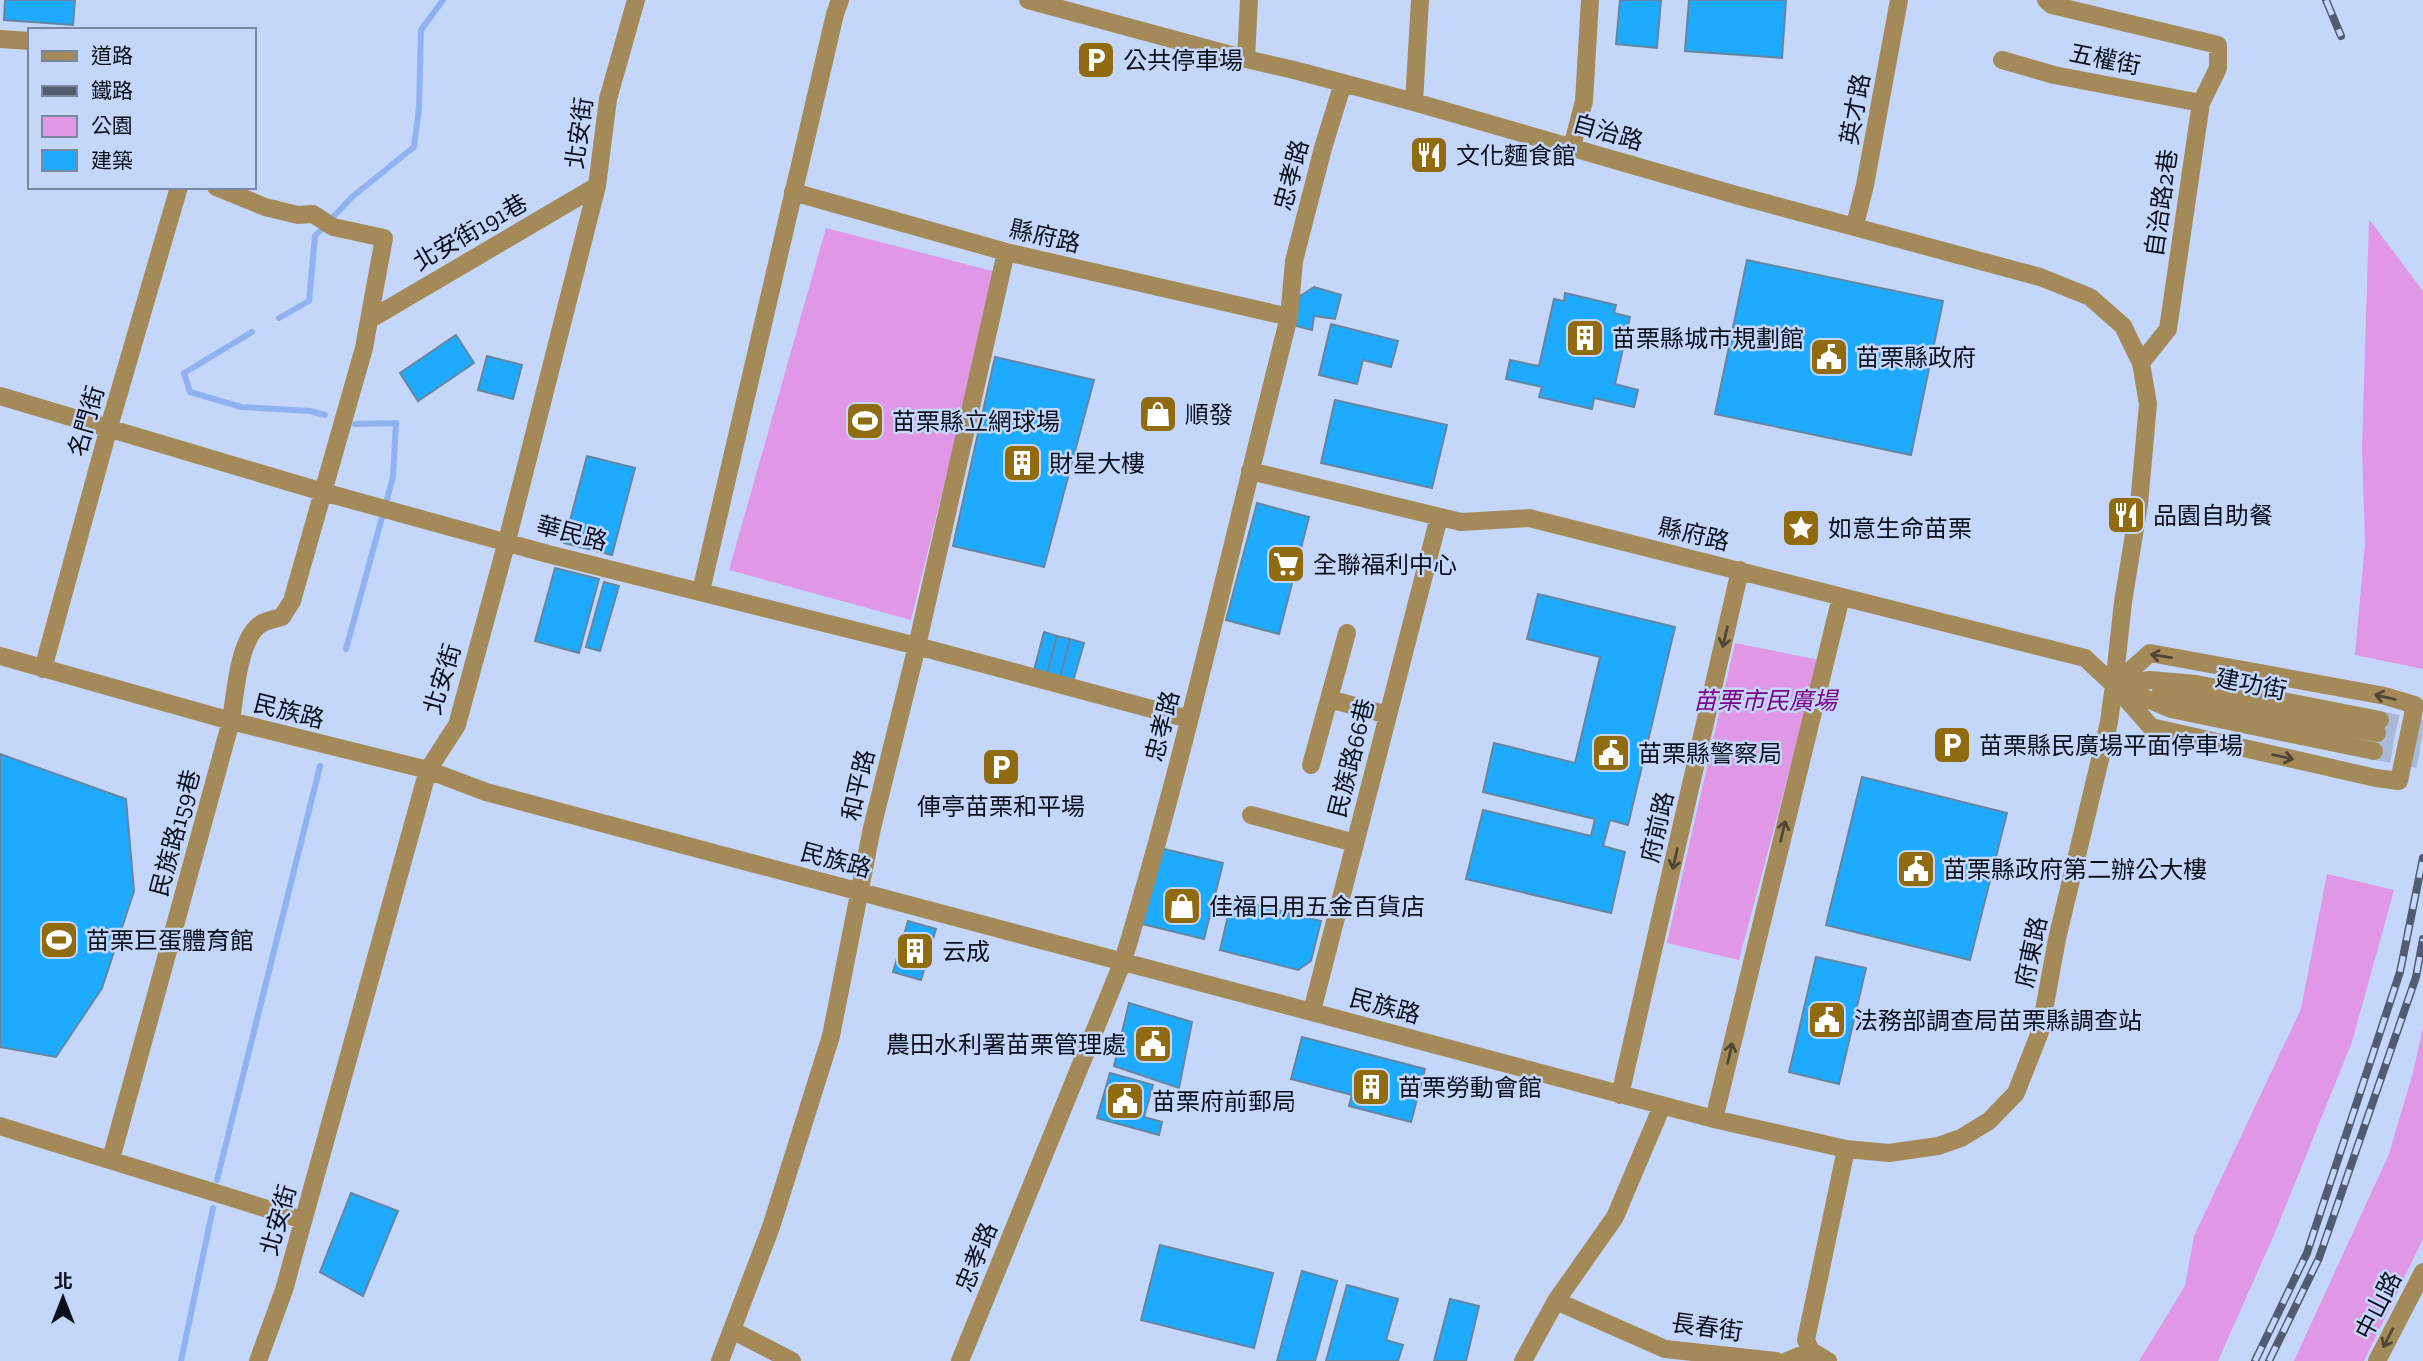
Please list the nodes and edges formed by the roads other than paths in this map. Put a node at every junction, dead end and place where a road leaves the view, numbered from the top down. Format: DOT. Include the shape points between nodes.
graph roads {
  1 [pos="636,0"];
  2 [pos="840,0"];
  3 [pos="1028,0"];
  4 [pos="1249,0"];
  5 [pos="1420,0"];
  6 [pos="1590,0"];
  7 [pos="1899,0"];
  8 [pos="2046,0"];
  9 [pos="1084,8"];
  10 [pos="0,39"];
  11 [pos="28,41"];
  12 [pos="1246,60"];
  13 [pos="2002,60"];
  14 [pos="1343,83"];
  15 [pos="1414,102"];
  16 [pos="2201,103"];
  17 [pos="1572,147"];
  18 [pos="597,186"];
  19 [pos="178,189"];
  20 [pos="221,189"];
  21 [pos="793,192"];
  22 [pos="1854,225"];
  23 [pos="1006,252"];
  24 [pos="1289,317"];
  25 [pos="369,320"];
  26 [pos="2141,363"];
  27 [pos="0,396"];
  28 [pos="109,427"];
  29 [pos="1250,471"];
  30 [pos="323,492"];
  31 [pos="1439,517"];
  32 [pos="507,541"];
  33 [pos="1740,570"];
  34 [pos="701,591"];
  35 [pos="1840,597"];
  36 [pos="1347,633"];
  37 [pos="917,646"];
  38 [pos="0,656"];
  39 [pos="43,669"];
  40 [pos="2114,685"];
  41 [pos="1329,699"];
  42 [pos="1388,715"];
  43 [pos="1189,719"];
  44 [pos="231,721"];
  45 [pos="2377,735"];
  46 [pos="1311,765"];
  47 [pos="428,770"];
  48 [pos="1251,815"];
  49 [pos="1355,843"];
  50 [pos="859,892"];
  51 [pos="1123,961"];
  52 [pos="1312,1011"];
  53 [pos="1620,1095"];
  54 [pos="1662,1106"];
  55 [pos="1714,1119"];
  56 [pos="0,1126"];
  57 [pos="1846,1149"];
  58 [pos="111,1159"];
  59 [pos="303,1220"];
  60 [pos="2423,1272"];
  61 [pos="1556,1301"];
  62 [pos="2417,1301"];
  63 [pos="732,1330"];
  64 [pos="1811,1351"];
  65 [pos="258,1361"];
  66 [pos="720,1361"];
  67 [pos="792,1361"];
  68 [pos="960,1361"];
  69 [pos="1523,1361"];
  70 [pos="1776,1361"];
  71 [pos="1787,1361"];
  72 [pos="1828,1361"];
  73 [pos="2377,1361"];
  1 -- 18 [label="street, 北安街" via="608,99"];
  2 -- 21 [label="street"];
  3 -- 9 [label="street, 自治路"];
  4 -- 12 [label="street"];
  5 -- 15 [label="street"];
  6 -- 17 [label="street" via="1584,101"];
  7 -- 22 [label="street, 英才路" via="1866,185"];
  8 -- 16 [label="street, 自治路2巷" via="2218,45 2218,68"];
  9 -- 12 [label="street, 自治路"];
  10 -- 11 [label="street"];
  12 -- 14 [label="street, 自治路"];
  13 -- 16 [label="street, 五權街" via="2054,75"];
  14 -- 15 [label="street, 自治路"];
  14 -- 24 [label="street, 忠孝路" via="1294,261"];
  15 -- 17 [label="street, 自治路"];
  16 -- 26 [label="street, 自治路2巷" via="2168,329"];
  17 -- 22 [label="street, 自治路"];
  18 -- 25 [label="street, 北安街191巷"];
  18 -- 32 [label="street, 北安街"];
  19 -- 28 [label="street, 名門街"];
  20 -- 25 [label="street, 北安街191巷" via="265,207 313,214 328,224 384,238"];
  21 -- 23 [label="street, 縣府路"];
  21 -- 34 [label="street"];
  22 -- 26 [label="street, 自治路" via="2040,277 2090,297 2123,326"];
  23 -- 24 [label="street, 縣府路"];
  23 -- 37 [label="street, 和平路"];
  24 -- 29 [label="street, 忠孝路"];
  25 -- 30 [label="street, 北安街191巷"];
  26 -- 40 [label="street, 府東路" via="2148,404 2145,441"];
  27 -- 28 [label="street, 華民路"];
  28 -- 30 [label="street, 華民路"];
  28 -- 39 [label="street, 名門街"];
  29 -- 31 [label="street, 縣府路"];
  29 -- 43 [label="street, 忠孝路"];
  30 -- 32 [label="street, 華民路"];
  30 -- 44 [label="street, 民族路159巷" via="292,601 282,617 255,628 244,650"];
  31 -- 33 [label="street, 縣府路" via="1461,522 1529,518"];
  31 -- 42 [label="street, 民族路66巷"];
  32 -- 34 [label="street, 華民路"];
  32 -- 47 [label="street, 北安街" via="457,725"];
  33 -- 35 [label="street, 縣府路"];
  33 -- 53 [label="street, 府前路, one-way"];
  34 -- 37 [label="street, 華民路"];
  35 -- 40 [label="street, 縣府路" via="2085,659"];
  55 -- 35 [label="street, one-way"];
  36 -- 41 [label="street"];
  37 -- 43 [label="street, 華民路"];
  37 -- 50 [label="street, 和平路"];
  38 -- 39 [label="street, 民族路"];
  39 -- 44 [label="street, 民族路"];
  40 -- 40 [label="street, 縣府路, one-way" via="2151,727 2399,781 2415,705 2150,653"];
  40 -- 45 [label="street, 建功街"];
  40 -- 57 [label="street, 府東路" via="2040,1032 2016,1093 1989,1121 1938,1146 1889,1153"];
  41 -- 42 [label="street"];
  41 -- 46 [label="street"];
  42 -- 49 [label="street, 民族路66巷"];
  43 -- 51 [label="street, 忠孝路"];
  44 -- 47 [label="street, 民族路"];
  44 -- 58 [label="street, 民族路159巷"];
  47 -- 50 [label="street, 民族路" via="486,792"];
  47 -- 59 [label="street, 北安街"];
  48 -- 49 [label="street"];
  49 -- 52 [label="street, 民族路66巷"];
  50 -- 51 [label="street, 民族路"];
  50 -- 63 [label="street, 和平路" via="831,1036 771,1227"];
  51 -- 52 [label="street, 民族路"];
  51 -- 68 [label="street, 忠孝路"];
  52 -- 53 [label="street, 民族路"];
  53 -- 54 [label="street, 民族路"];
  54 -- 55 [label="street, 府東路"];
  54 -- 61 [label="street" via="1615,1217"];
  55 -- 57 [label="street, 府東路"];
  56 -- 58 [label="street"];
  57 -- 64 [label="street" via="1806,1340"];
  58 -- 59 [label="street"];
  59 -- 65 [label="street, 北安街"];
  60 -- 62 [label="street, 中山路"];
  61 -- 69 [label="street"];
  61 -- 70 [label="street, 長春街" via="1665,1349"];
  62 -- 73 [label="street, 中山路, one-way"];
  63 -- 66 [label="street, 和平路"];
  63 -- 67 [label="street"];
  64 -- 71 [label="street"];
  64 -- 72 [label="street"];
}
